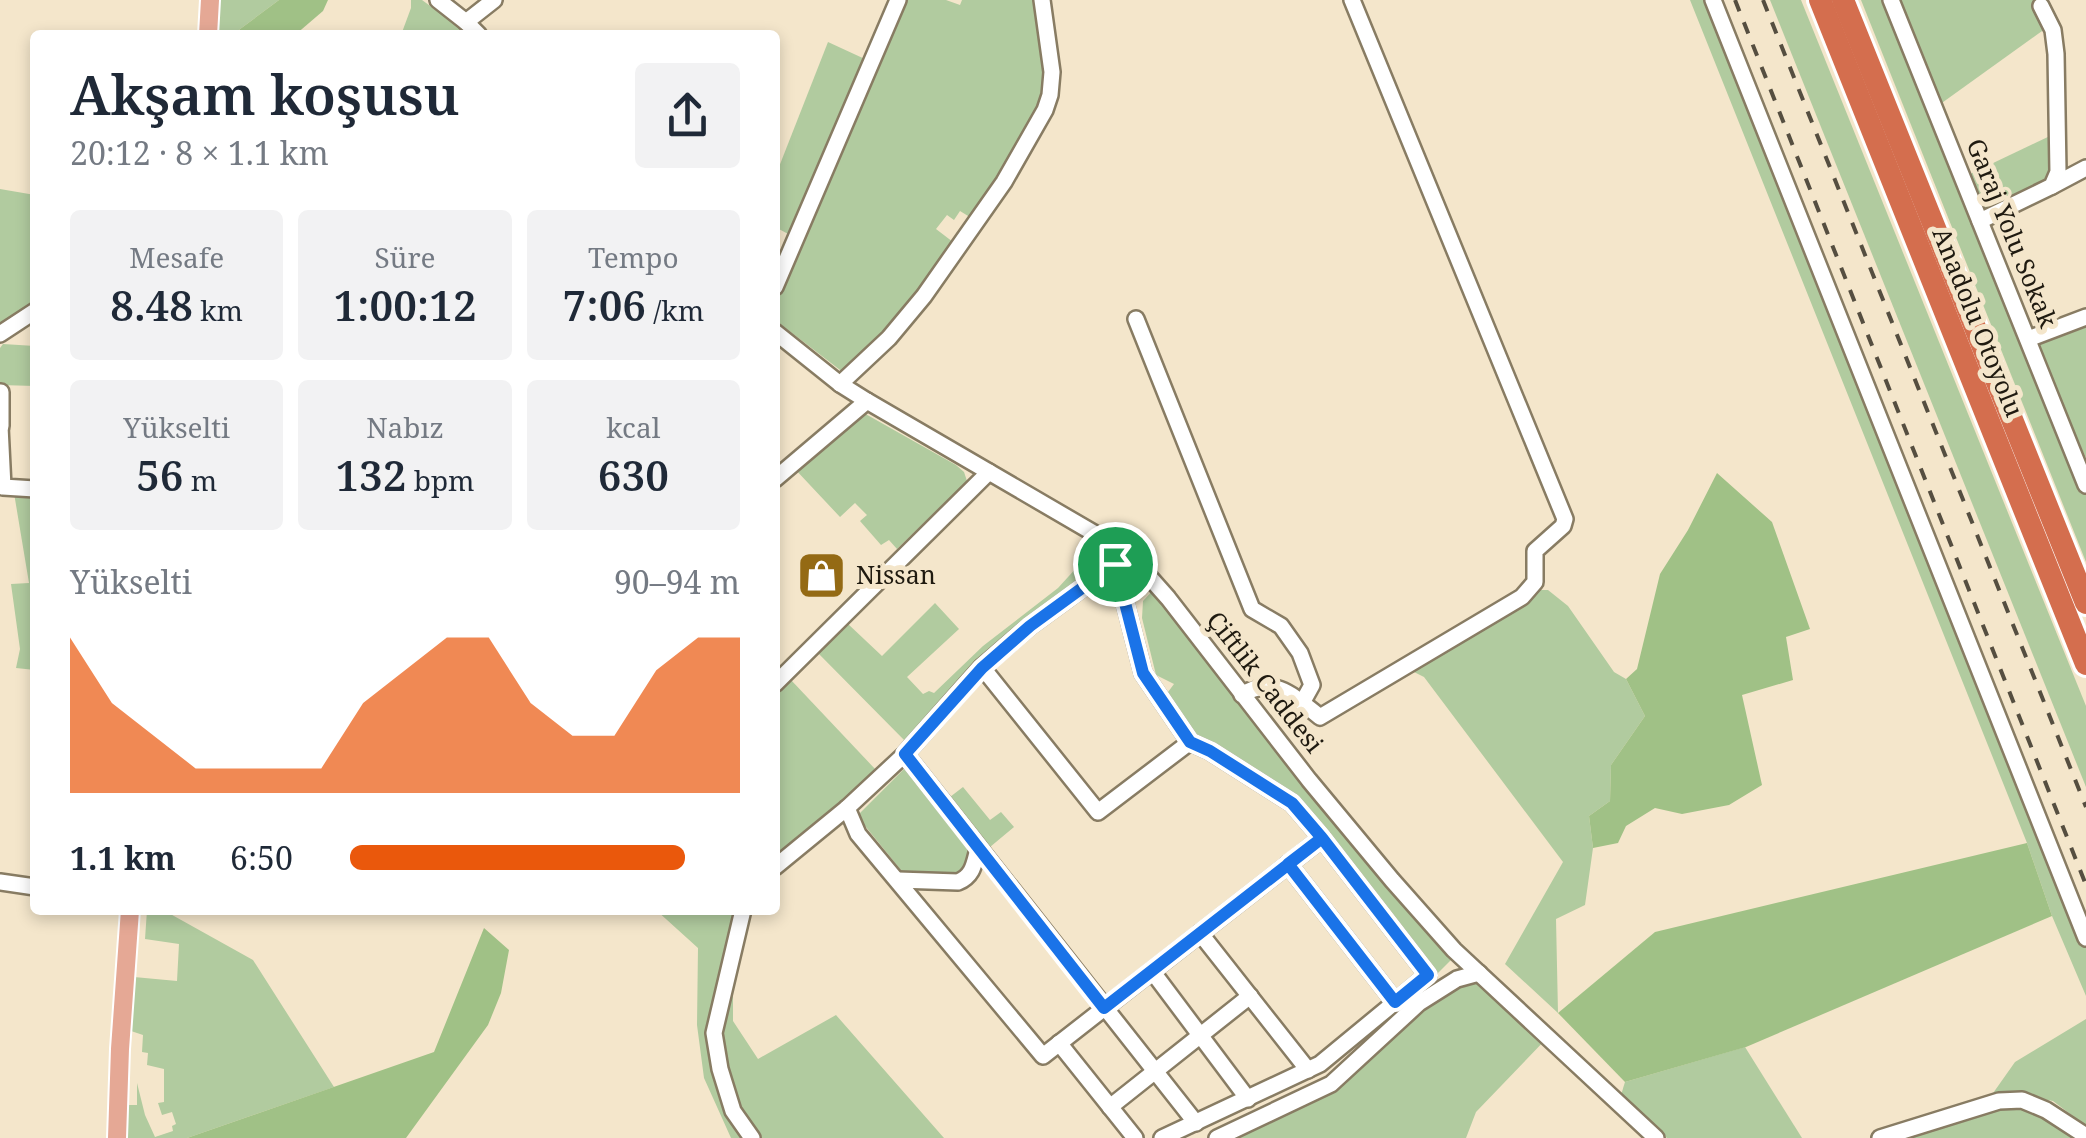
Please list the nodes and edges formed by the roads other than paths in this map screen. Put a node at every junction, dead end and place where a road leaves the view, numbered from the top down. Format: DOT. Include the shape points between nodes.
graph roads {
  1 [pos="210,0"];
  2 [pos="438,0"];
  3 [pos="494,0"];
  4 [pos="898,0"];
  5 [pos="1042,0"];
  6 [pos="1352,0"];
  7 [pos="1713,0"];
  8 [pos="1820,0"];
  9 [pos="1843,0"];
  10 [pos="1891,0"];
  11 [pos="2041,6"];
  12 [pos="466,22"];
  13 [pos="208,30"];
  14 [pos="474,30"];
  15 [pos="2086,168"];
  16 [pos="2052,186"];
  17 [pos="1980,221"];
  18 [pos="780,276"];
  19 [pos="30,314"];
  20 [pos="2086,317"];
  21 [pos="1136,318"];
  22 [pos="0,334"];
  23 [pos="780,339"];
  24 [pos="2028,339"];
  25 [pos="840,384"];
  26 [pos="1,392"];
  27 [pos="867,401"];
  28 [pos="0,426"];
  29 [pos="989,472"];
  30 [pos="780,474"];
  31 [pos="2086,485"];
  32 [pos="30,489"];
  33 [pos="1133,558"];
  34 [pos="1115,564"];
  35 [pos="2086,604"];
  36 [pos="2086,664"];
  37 [pos="982,668"];
  38 [pos="780,679"];
  39 [pos="1242,695"];
  40 [pos="1302,703"];
  41 [pos="1190,742"];
  42 [pos="905,754"];
  43 [pos="847,808"];
  44 [pos="1322,838"];
  45 [pos="978,850"];
  46 [pos="780,863"];
  47 [pos="1288,864"];
  48 [pos="898,880"];
  49 [pos="0,882"];
  50 [pos="30,886"];
  51 [pos="130,915"];
  52 [pos="742,915"];
  53 [pos="1200,933"];
  54 [pos="2086,938"];
  55 [pos="1152,970"];
  56 [pos="1479,972"];
  57 [pos="1250,996"];
  58 [pos="1395,1002"];
  59 [pos="1104,1008"];
  60 [pos="1201,1036"];
  61 [pos="1059,1043"];
  62 [pos="1308,1070"];
  63 [pos="1155,1072"];
  64 [pos="1248,1099"];
  65 [pos="1110,1107"];
  66 [pos="1196,1123"];
  67 [pos="116,1134"];
  68 [pos="2086,1136"];
  69 [pos="752,1138"];
  70 [pos="1135,1138"];
  71 [pos="1162,1138"];
  72 [pos="1217,1138"];
  73 [pos="1656,1138"];
  74 [pos="1880,1138"];
  1 -- 13 [label="main road"];
  2 -- 12 [label="street"];
  3 -- 12 [label="street"];
  4 -- 18 [label="street"];
  5 -- 25 [label="street" via="1052,72 1045,110 924,296"];
  6 -- 40 [label="street" via="1565,519 1535,551 1535,582 1522,597 1320,718"];
  7 -- 54 [label="street"];
  8 -- 36 [label="highway, Anadolu Otoyolu"];
  9 -- 35 [label="highway, Anadolu Otoyolu"];
  10 -- 17 [label="street, Garaj Yolu Sokak"];
  11 -- 16 [label="street" via="2056,54 2058,172"];
  12 -- 14 [label="street"];
  15 -- 16 [label="street"];
  16 -- 17 [label="street"];
  17 -- 24 [label="street, Garaj Yolu Sokak"];
  19 -- 22 [label="street"];
  20 -- 24 [label="street"];
  21 -- 40 [label="street" via="1252,608 1281,626 1300,653 1312,685"];
  23 -- 25 [label="street, Çiftlik Caddesi"];
  24 -- 31 [label="street, Garaj Yolu Sokak"];
  25 -- 27 [label="street, Çiftlik Caddesi"];
  26 -- 28 [label="street"];
  27 -- 29 [label="street, Çiftlik Caddesi"];
  27 -- 30 [label="street"];
  28 -- 32 [label="street" via="3,487"];
  29 -- 33 [label="street, Çiftlik Caddesi"];
  29 -- 38 [label="street"];
  33 -- 34 [label="street"];
  33 -- 39 [label="street, Çiftlik Caddesi"];
  34 -- 37 [label="street"];
  34 -- 41 [label="street" via="1143,673"];
  37 -- 41 [label="street" via="1098,812"];
  37 -- 42 [label="street"];
  39 -- 40 [label="street" via="1254,687 1277,687"];
  39 -- 56 [label="street, Çiftlik Caddesi" via="1392,880"];
  41 -- 44 [label="street" via="1292,803"];
  42 -- 43 [label="street"];
  42 -- 45 [label="street"];
  43 -- 46 [label="street"];
  43 -- 48 [label="street" via="858,834"];
  44 -- 47 [label="street"];
  44 -- 58 [label="street" via="1428,975"];
  45 -- 48 [label="street" via="971,872 958,882"];
  45 -- 59 [label="street"];
  47 -- 53 [label="street"];
  47 -- 58 [label="street"];
  48 -- 61 [label="street" via="1043,1056"];
  49 -- 50 [label="street"];
  51 -- 67 [label="main road"];
  52 -- 69 [label="street" via="714,1033 733,1111"];
  53 -- 55 [label="street"];
  53 -- 57 [label="street"];
  55 -- 59 [label="street"];
  55 -- 60 [label="street"];
  56 -- 72 [label="street" via="1419,1003 1331,1084"];
  56 -- 73 [label="street, Çiftlik Caddesi"];
  57 -- 60 [label="street"];
  57 -- 62 [label="street"];
  58 -- 62 [label="street"];
  59 -- 61 [label="street"];
  59 -- 63 [label="street"];
  60 -- 63 [label="street"];
  60 -- 64 [label="street"];
  61 -- 65 [label="street"];
  62 -- 64 [label="street"];
  63 -- 65 [label="street"];
  63 -- 66 [label="street"];
  64 -- 66 [label="street"];
  65 -- 70 [label="street"];
  66 -- 71 [label="street"];
  68 -- 74 [label="street" via="2022,1100"];
}
